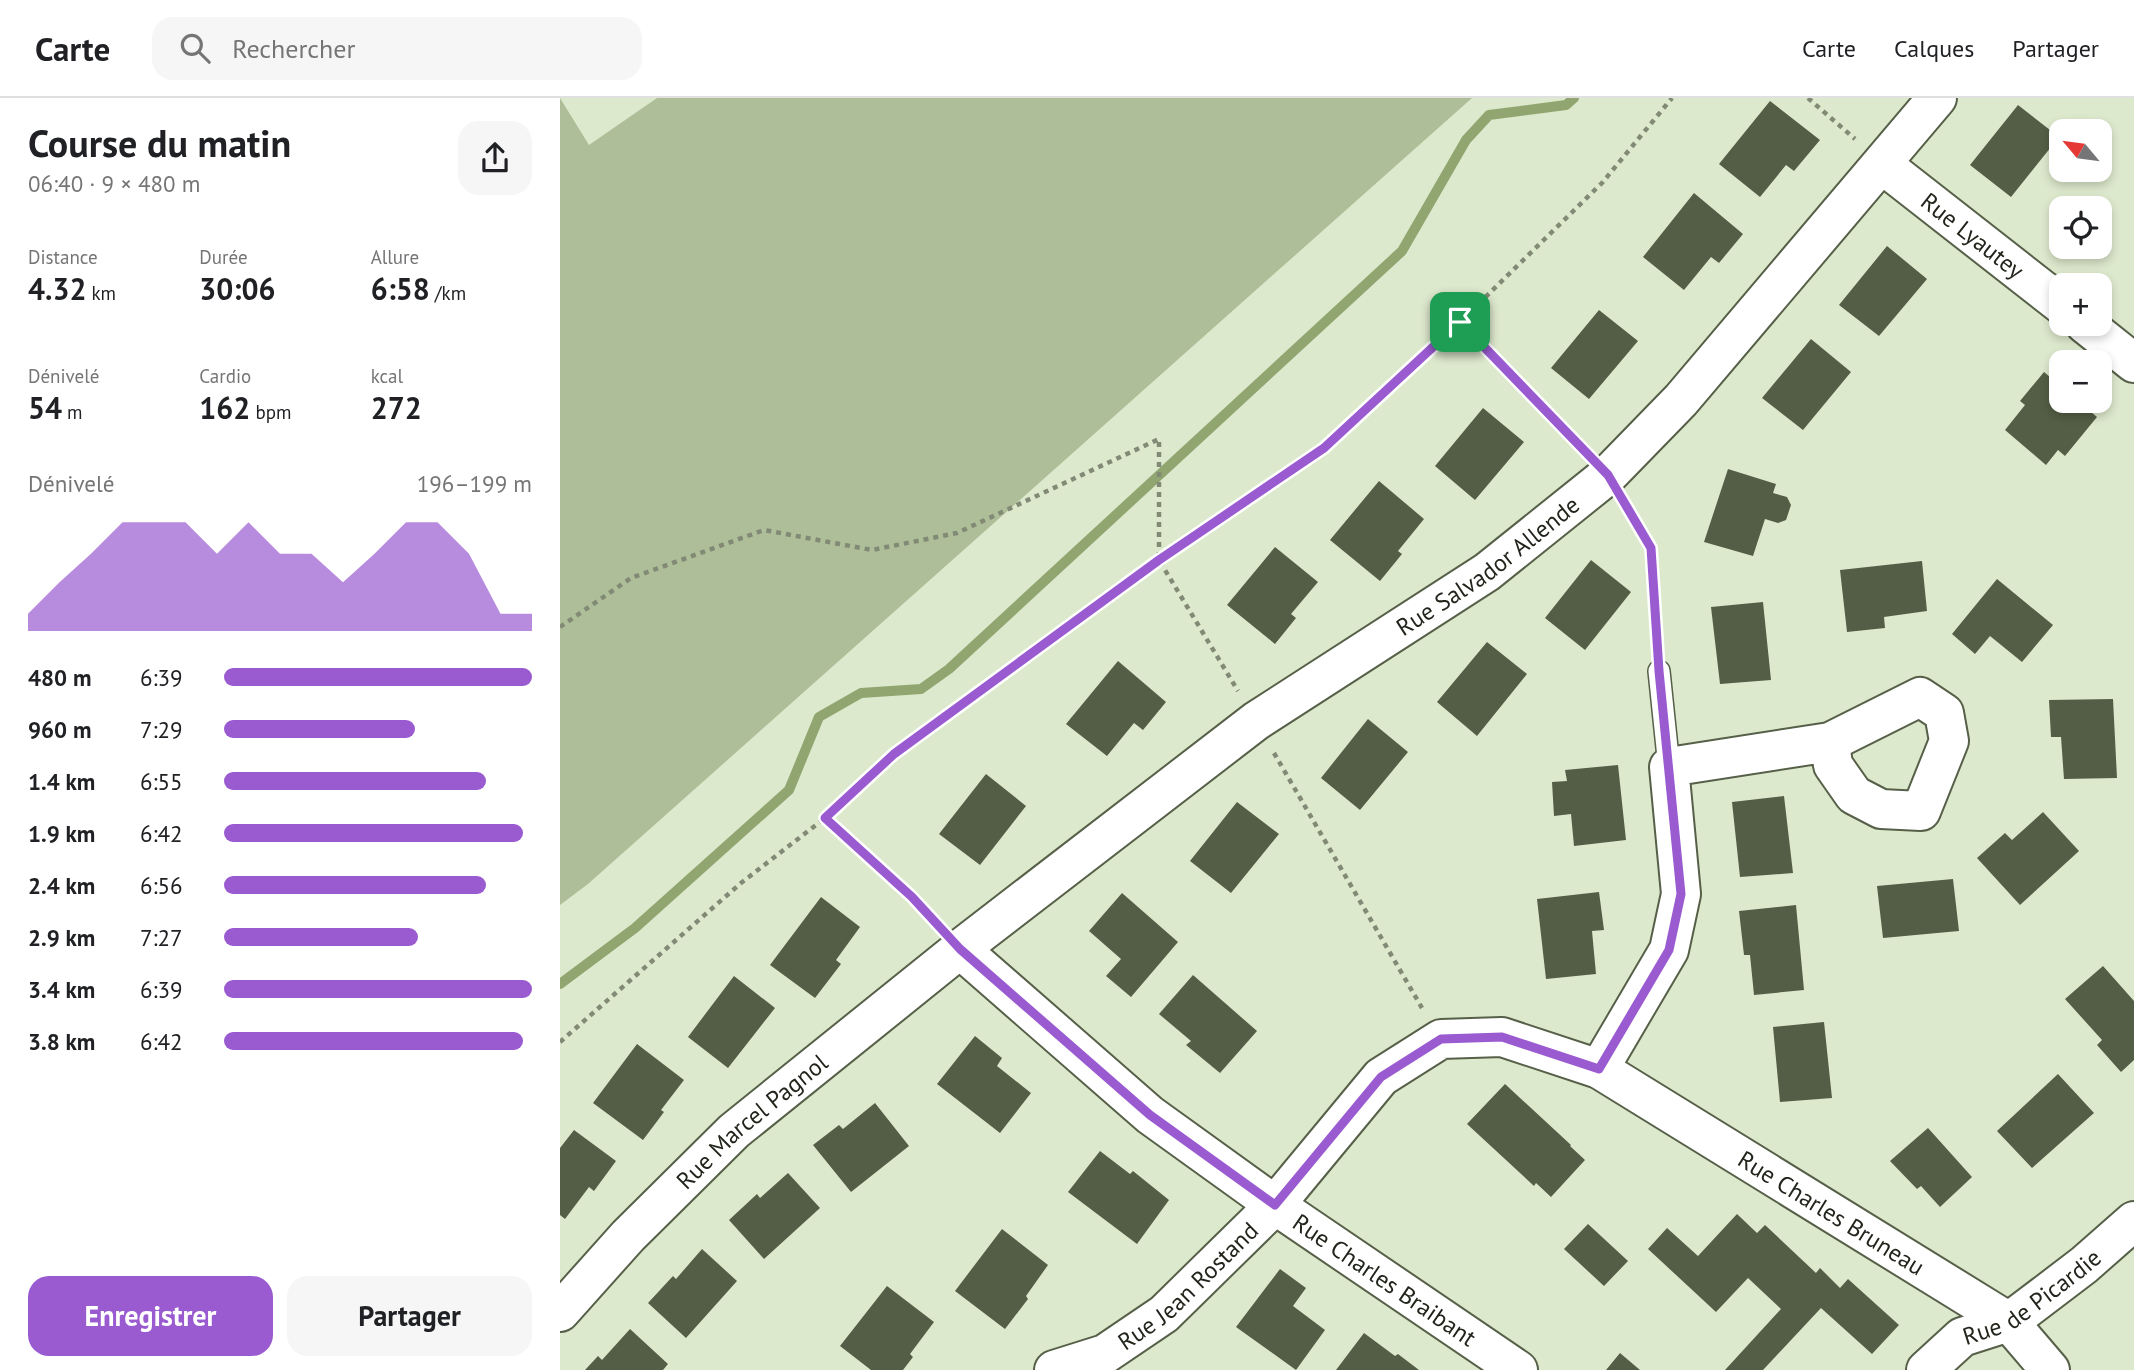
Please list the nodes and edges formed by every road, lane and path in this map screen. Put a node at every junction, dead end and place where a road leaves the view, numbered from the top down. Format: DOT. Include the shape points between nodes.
graph roads {
  1 [pos="1672,98"];
  2 [pos="1808,98"];
  3 [pos="1937,98"];
  4 [pos="1883,165"];
  5 [pos="2049,296"];
  6 [pos="1460,322"];
  7 [pos="2100,336"];
  8 [pos="2134,363"];
  9 [pos="1608,475"];
  10 [pos="1159,560"];
  11 [pos="560,627"];
  12 [pos="1659,671"];
  13 [pos="1256,721"];
  14 [pos="1830,742"];
  15 [pos="1669,767"];
  16 [pos="825,818"];
  17 [pos="960,949"];
  18 [pos="1441,1039"];
  19 [pos="560,1042"];
  20 [pos="1599,1069"];
  21 [pos="1275,1205"];
  22 [pos="2134,1221"];
  23 [pos="560,1312"];
  24 [pos="2009,1322"];
  25 [pos="1054,1370"];
  26 [pos="1518,1370"];
  27 [pos="1926,1370"];
  28 [pos="2050,1370"];
  1 -- 6 [label="path" via="1602,183"];
  2 -- 4 [label="path"];
  3 -- 4 [label="street, Rue Salvador Allende"];
  4 -- 5 [label="street, Rue Lyautey"];
  4 -- 9 [label="street, Rue Salvador Allende" via="1681,400"];
  6 -- 9 [label="path"];
  6 -- 10 [label="path" via="1324,448"];
  7 -- 8 [label="street"];
  9 -- 12 [label="path" via="1651,548"];
  9 -- 13 [label="street, Rue Salvador Allende" via="1487,572"];
  10 -- 11 [label="path" via="1159,439 957,533 872,550 764,530 631,578"];
  10 -- 13 [label="path"];
  10 -- 16 [label="path" via="894,754"];
  12 -- 15 [label="lane"];
  13 -- 17 [label="street, Rue Salvador Allende"];
  13 -- 18 [label="path"];
  14 -- 15 [label="street"];
  15 -- 20 [label="street" via="1681,894 1669,950"];
  16 -- 17 [label="path" via="912,897"];
  16 -- 19 [label="path" via="741,883"];
  17 -- 21 [label="street, Rue Charles Braibant" via="1150,1115"];
  17 -- 23 [label="street, Rue Marcel Pagnol" via="734,1131 628,1236"];
  18 -- 20 [label="street, Rue Charles Bruneau" via="1502,1037"];
  18 -- 21 [label="street" via="1381,1077"];
  20 -- 24 [label="street, Rue Charles Bruneau"];
  21 -- 25 [label="street, Rue Jean Rostand" via="1164,1314 1105,1354"];
  21 -- 26 [label="street, Rue Charles Braibant"];
  22 -- 24 [label="street, Rue de Picardie"];
  24 -- 27 [label="street, Rue de Picardie" via="1962,1337"];
  24 -- 28 [label="street, Rue Charles Bruneau"];
}
